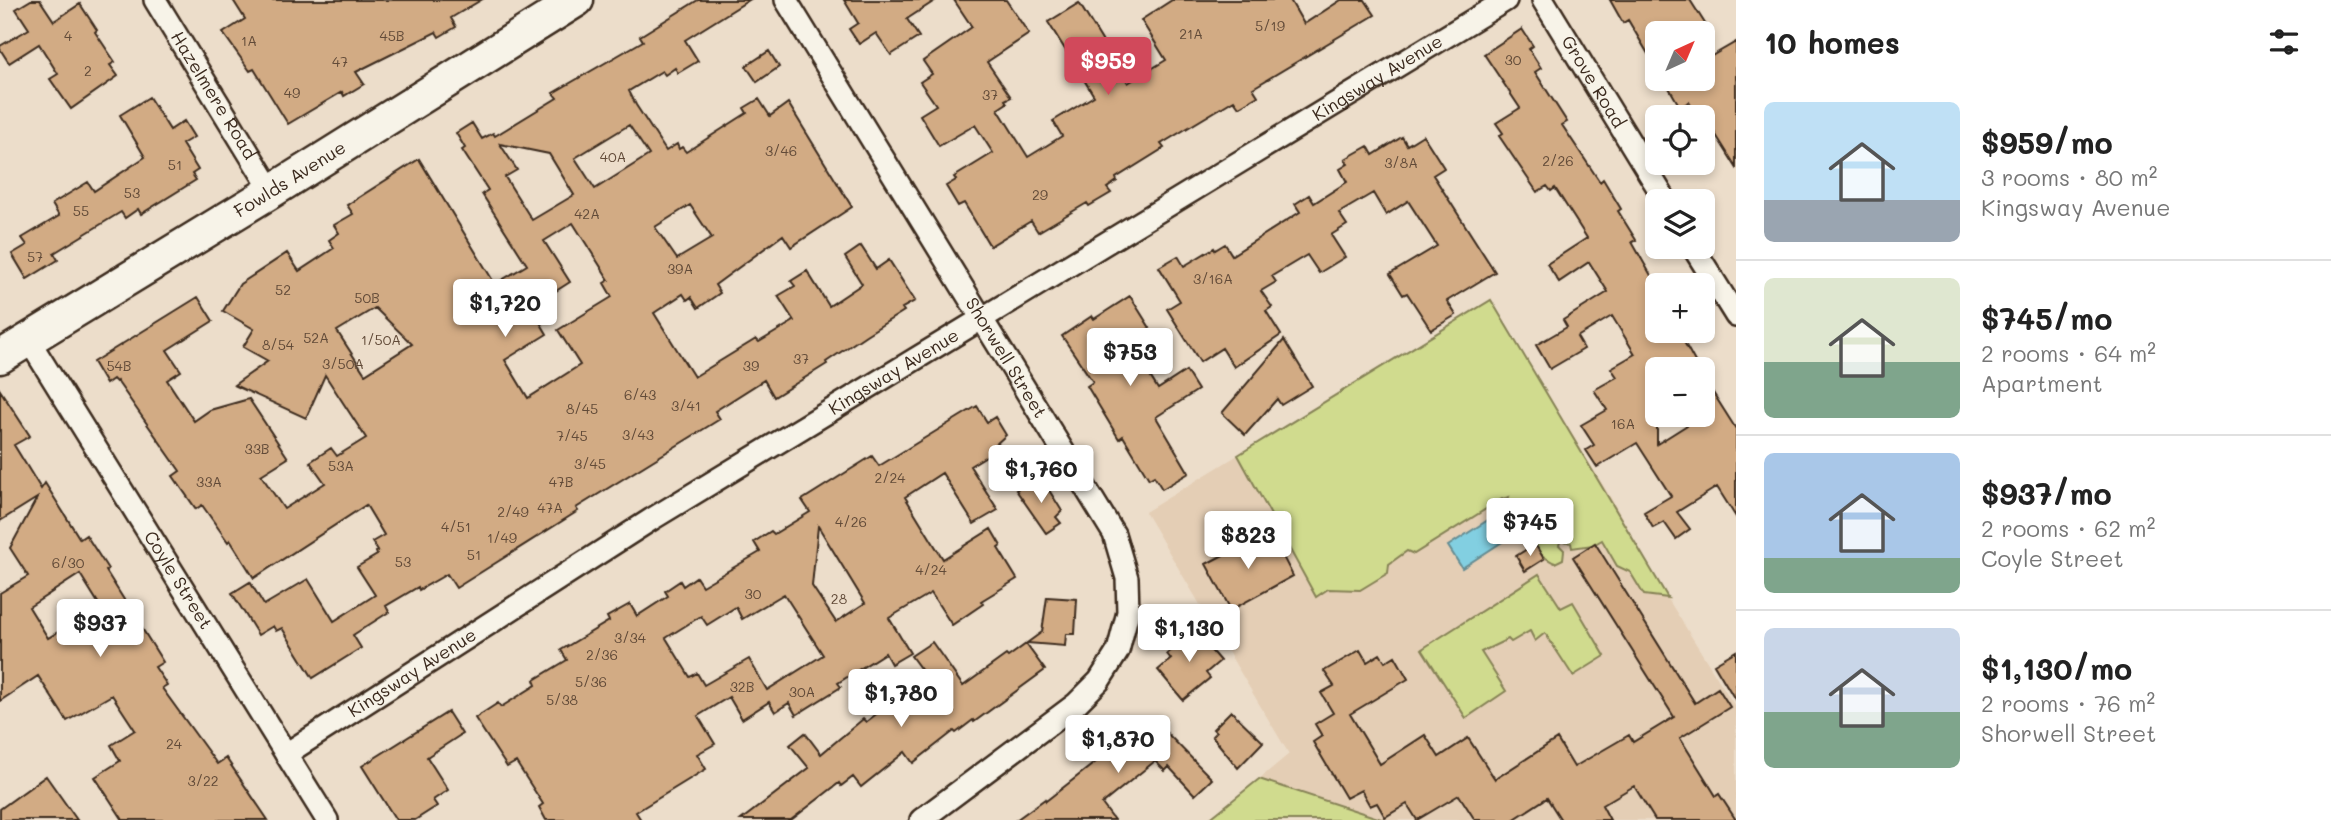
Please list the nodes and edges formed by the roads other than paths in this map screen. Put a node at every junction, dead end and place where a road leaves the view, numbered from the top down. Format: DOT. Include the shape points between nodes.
graph roads {
  1 [pos="155,0"];
  2 [pos="786,0"];
  3 [pos="1506,0"];
  4 [pos="1543,0"];
  5 [pos="574,1"];
  6 [pos="1658,189"];
  7 [pos="272,191"];
  8 [pos="1700,259"];
  9 [pos="1736,316"];
  10 [pos="983,319"];
  11 [pos="28,339"];
  12 [pos="0,357"];
  13 [pos="286,754"];
  14 [pos="327,820"];
  15 [pos="921,820"];
  1 -- 7 [label="street, Hazelmere Road"];
  2 -- 10 [label="street, Shorwell Street"];
  3 -- 10 [label="street, Kingsway Avenue"];
  4 -- 6 [label="street, Grove Road"];
  5 -- 7 [label="street, Fowlds Avenue"];
  7 -- 11 [label="street, Fowlds Avenue"];
  8 -- 9 [label="street"];
  10 -- 13 [label="street, Kingsway Avenue" via="652,519"];
  10 -- 15 [label="street, Shorwell Street" via="1114,534 1127,578 1128,612 1118,651 1088,694"];
  11 -- 12 [label="street, Fowlds Avenue"];
  11 -- 13 [label="street, Coyle Street"];
  13 -- 14 [label="street, Coyle Street"];
}
